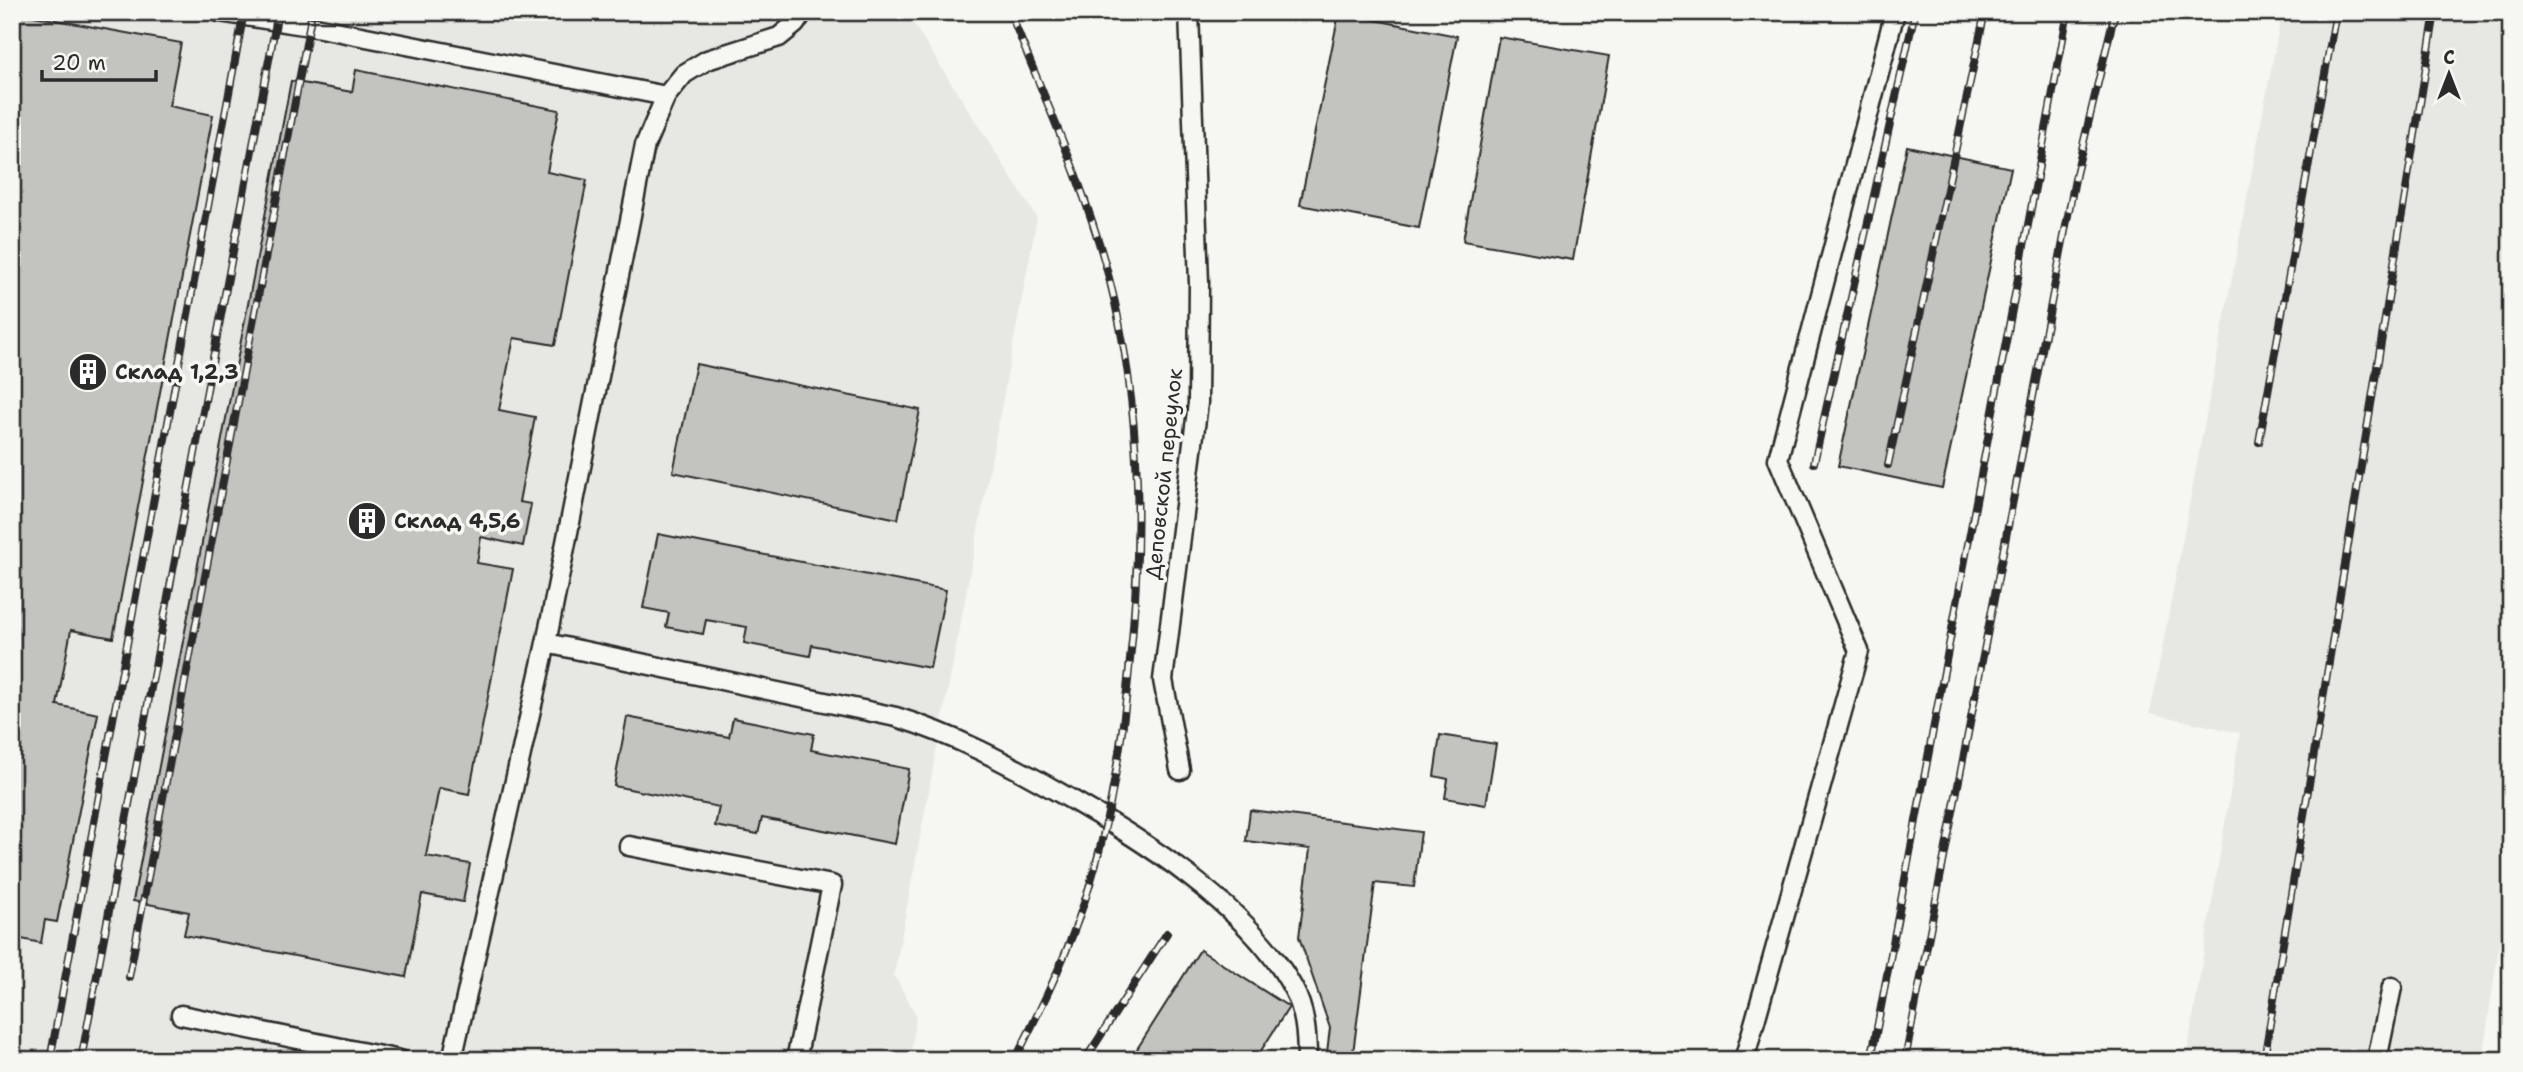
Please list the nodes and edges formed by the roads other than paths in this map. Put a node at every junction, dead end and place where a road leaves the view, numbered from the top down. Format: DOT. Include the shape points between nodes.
graph roads {
  1 [pos="219,12"];
  2 [pos="803,12"];
  3 [pos="1189,12"];
  4 [pos="1895,12"];
  5 [pos="666,96"];
  6 [pos="546,643"];
  7 [pos="1180,770"];
  8 [pos="629,846"];
  9 [pos="2392,987"];
  10 [pos="181,1015"];
  11 [pos="400,1060"];
  12 [pos="452,1060"];
  13 [pos="796,1060"];
  14 [pos="1307,1060"];
  15 [pos="1744,1060"];
  16 [pos="2377,1060"];
  1 -- 5 [label="lane"];
  2 -- 5 [label="lane" via="779,37 708,60 684,74"];
  3 -- 7 [label="lane, Деповской переулок" via="1199,283 1198,403 1163,680"];
  4 -- 15 [label="lane" via="1778,459 1859,651"];
  5 -- 6 [label="lane" via="636,180"];
  6 -- 12 [label="lane"];
  6 -- 14 [label="lane" via="896,718 1002,760 1150,847 1250,931 1293,988 1305,1016"];
  8 -- 13 [label="lane" via="832,885"];
  9 -- 16 [label="lane"];
  10 -- 11 [label="lane"];
}
